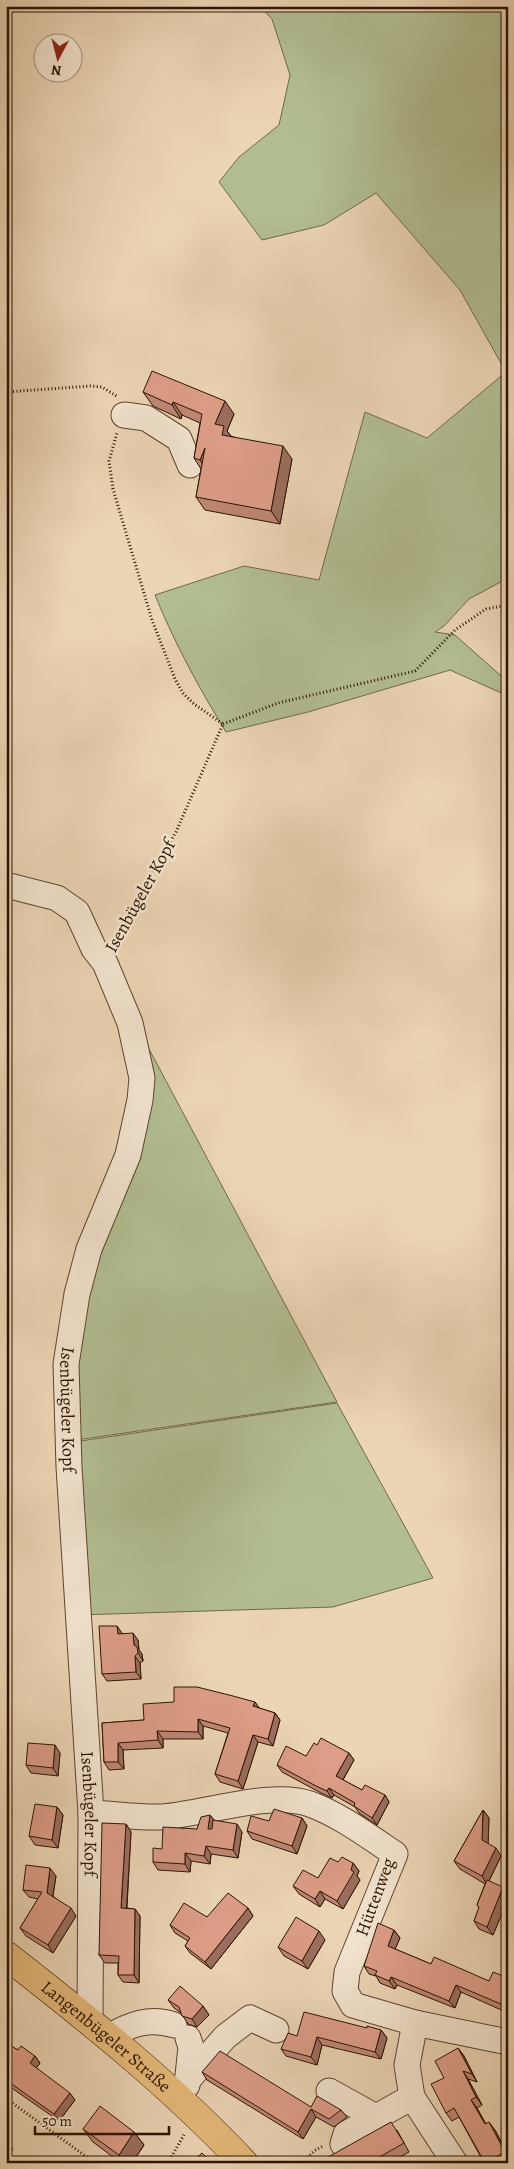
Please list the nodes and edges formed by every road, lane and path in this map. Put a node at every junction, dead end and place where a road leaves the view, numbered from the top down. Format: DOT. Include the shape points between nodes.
graph roads {
  1 [pos="6,392"];
  2 [pos="124,414"];
  3 [pos="190,465"];
  4 [pos="508,606"];
  5 [pos="223,724"];
  6 [pos="6,885"];
  7 [pos="105,963"];
  8 [pos="91,1813"];
  9 [pos="6,1955"];
  10 [pos="415,2022"];
  11 [pos="100,2029"];
  12 [pos="276,2030"];
  13 [pos="508,2042"];
  14 [pos="329,2091"];
  15 [pos="412,2097"];
  16 [pos="190,2100"];
  17 [pos="6,2102"];
  18 [pos="376,2117"];
  19 [pos="343,2144"];
  20 [pos="95,2163"];
  21 [pos="168,2163"];
  22 [pos="244,2163"];
  23 [pos="455,2163"];
  1 -- 2 [label="path" via="102,387 118,396"];
  2 -- 3 [label="street" via="146,418 179,439"];
  2 -- 5 [label="path" via="111,451 110,472 152,620 183,693"];
  4 -- 5 [label="path" via="486,609 455,630 415,670 278,703"];
  5 -- 7 [label="path, Isenbügeler Kopf" via="176,832 123,922"];
  6 -- 7 [label="street" via="58,898 72,907"];
  7 -- 8 [label="street, Isenbügeler Kopf" via="130,1023 142,1078 128,1155 89,1249 70,1331 66,1364 69,1467"];
  8 -- 10 [label="street, Hüttenweg" via="161,1817 268,1800 309,1803 348,1823 395,1854 347,1972 345,1991 353,2005"];
  8 -- 11 [label="street, Isenbügeler Kopf"];
  9 -- 11 [label="main road, Langenbügeler Straße"];
  10 -- 13 [label="street, Hüttenweg"];
  10 -- 15 [label="street" via="407,2065"];
  11 -- 16 [label="main road, Langenbügeler Straße"];
  11 -- 16 [label="street" via="142,2021 164,2022 181,2031 191,2047"];
  12 -- 16 [label="street" via="250,2018 225,2037"];
  14 -- 18 [label="street"];
  15 -- 18 [label="street"];
  15 -- 23 [label="street"];
  16 -- 21 [label="path"];
  16 -- 22 [label="main road, Langenbügeler Straße"];
  17 -- 20 [label="path"];
  18 -- 19 [label="street" via="346,2134"];
}
